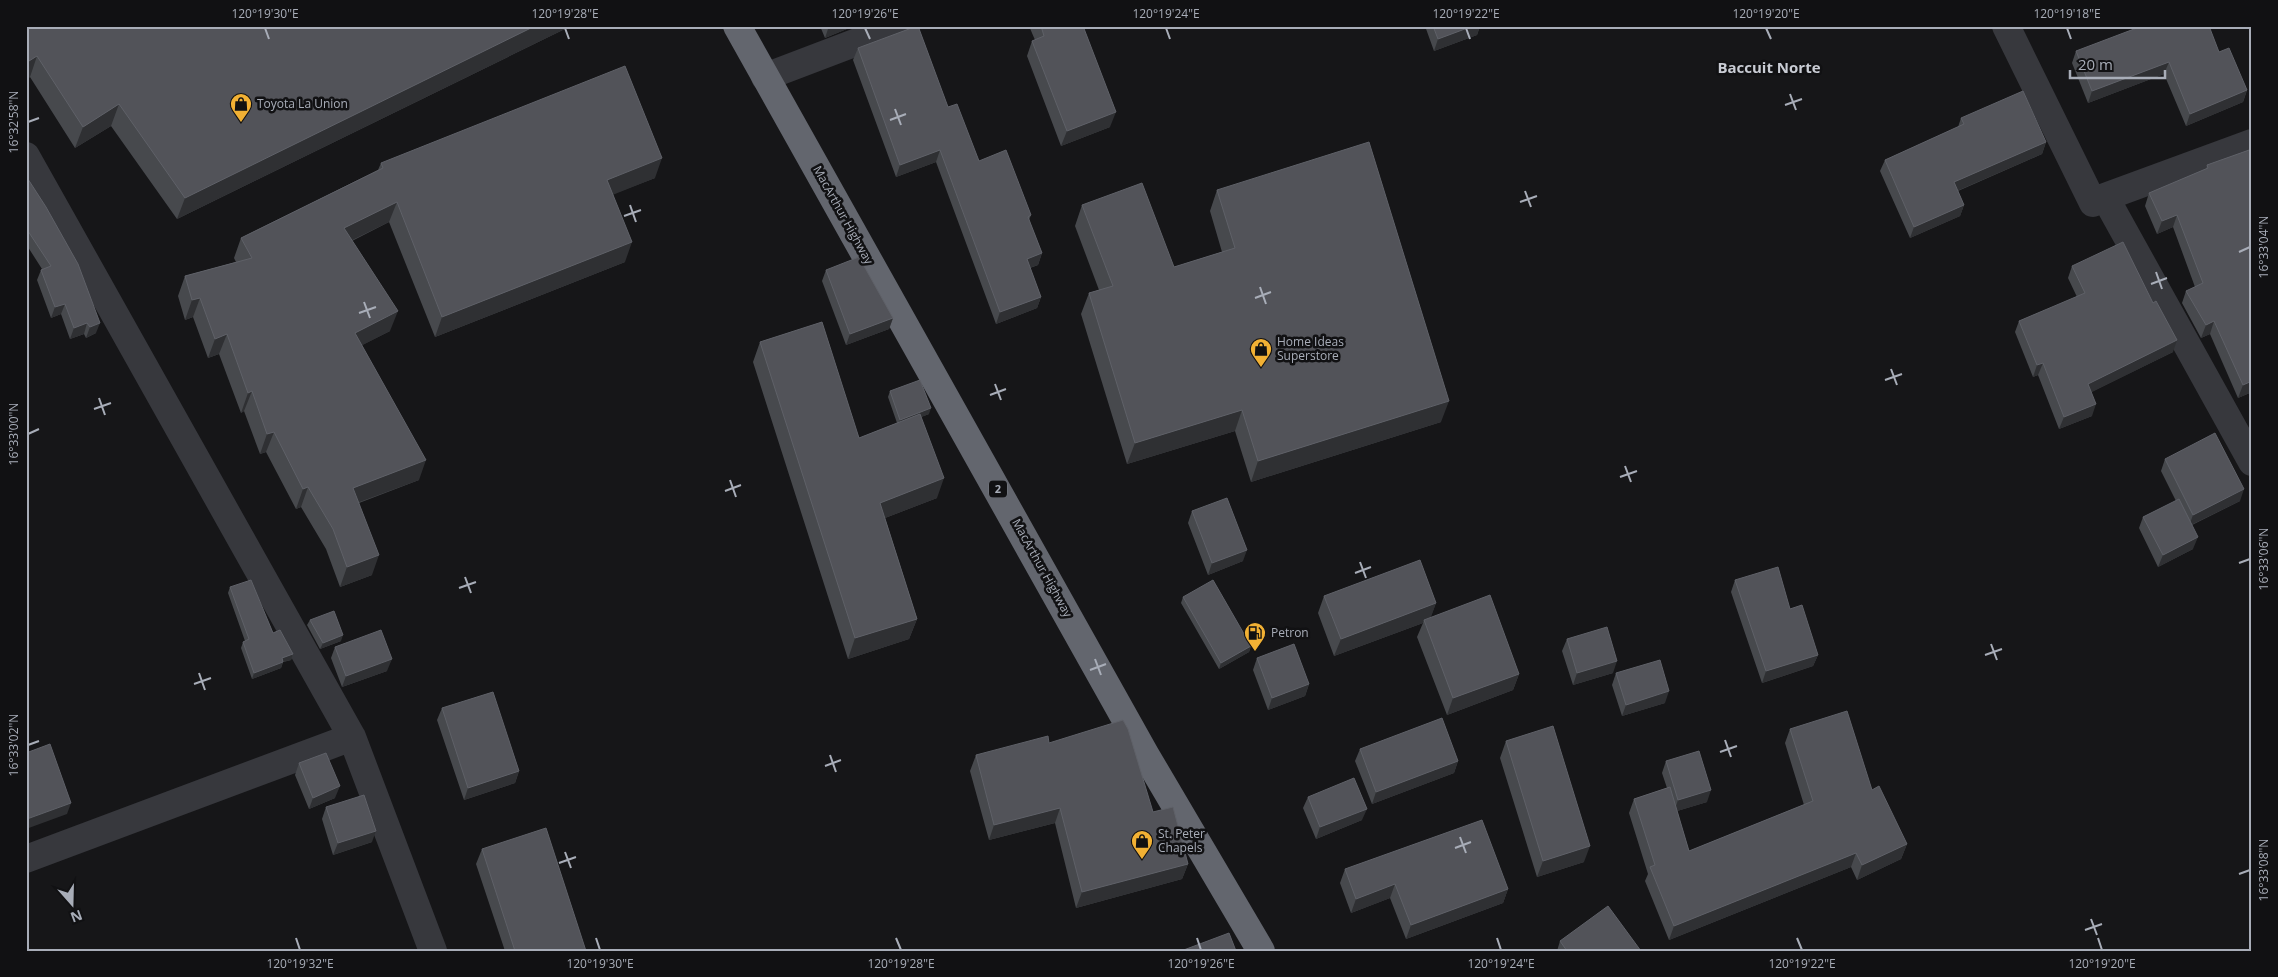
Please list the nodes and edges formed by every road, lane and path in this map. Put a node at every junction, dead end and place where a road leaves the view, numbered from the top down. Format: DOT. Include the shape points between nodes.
graph roads {
  1 [pos="737,26"];
  2 [pos="899,26"];
  3 [pos="2006,26"];
  4 [pos="765,77"];
  5 [pos="2252,144"];
  6 [pos="26,156"];
  7 [pos="2105,197"];
  8 [pos="2252,462"];
  9 [pos="352,737"];
  10 [pos="26,859"];
  11 [pos="433,951"];
  12 [pos="1262,951"];
  1 -- 4 [label="highway, MacArthur Highway / 2"];
  2 -- 4 [label="street"];
  3 -- 7 [label="street" via="2092,203"];
  4 -- 12 [label="highway, MacArthur Highway / 2" via="1146,754"];
  5 -- 7 [label="street"];
  6 -- 9 [label="street"];
  7 -- 8 [label="street"];
  9 -- 10 [label="street"];
  9 -- 11 [label="street"];
}
